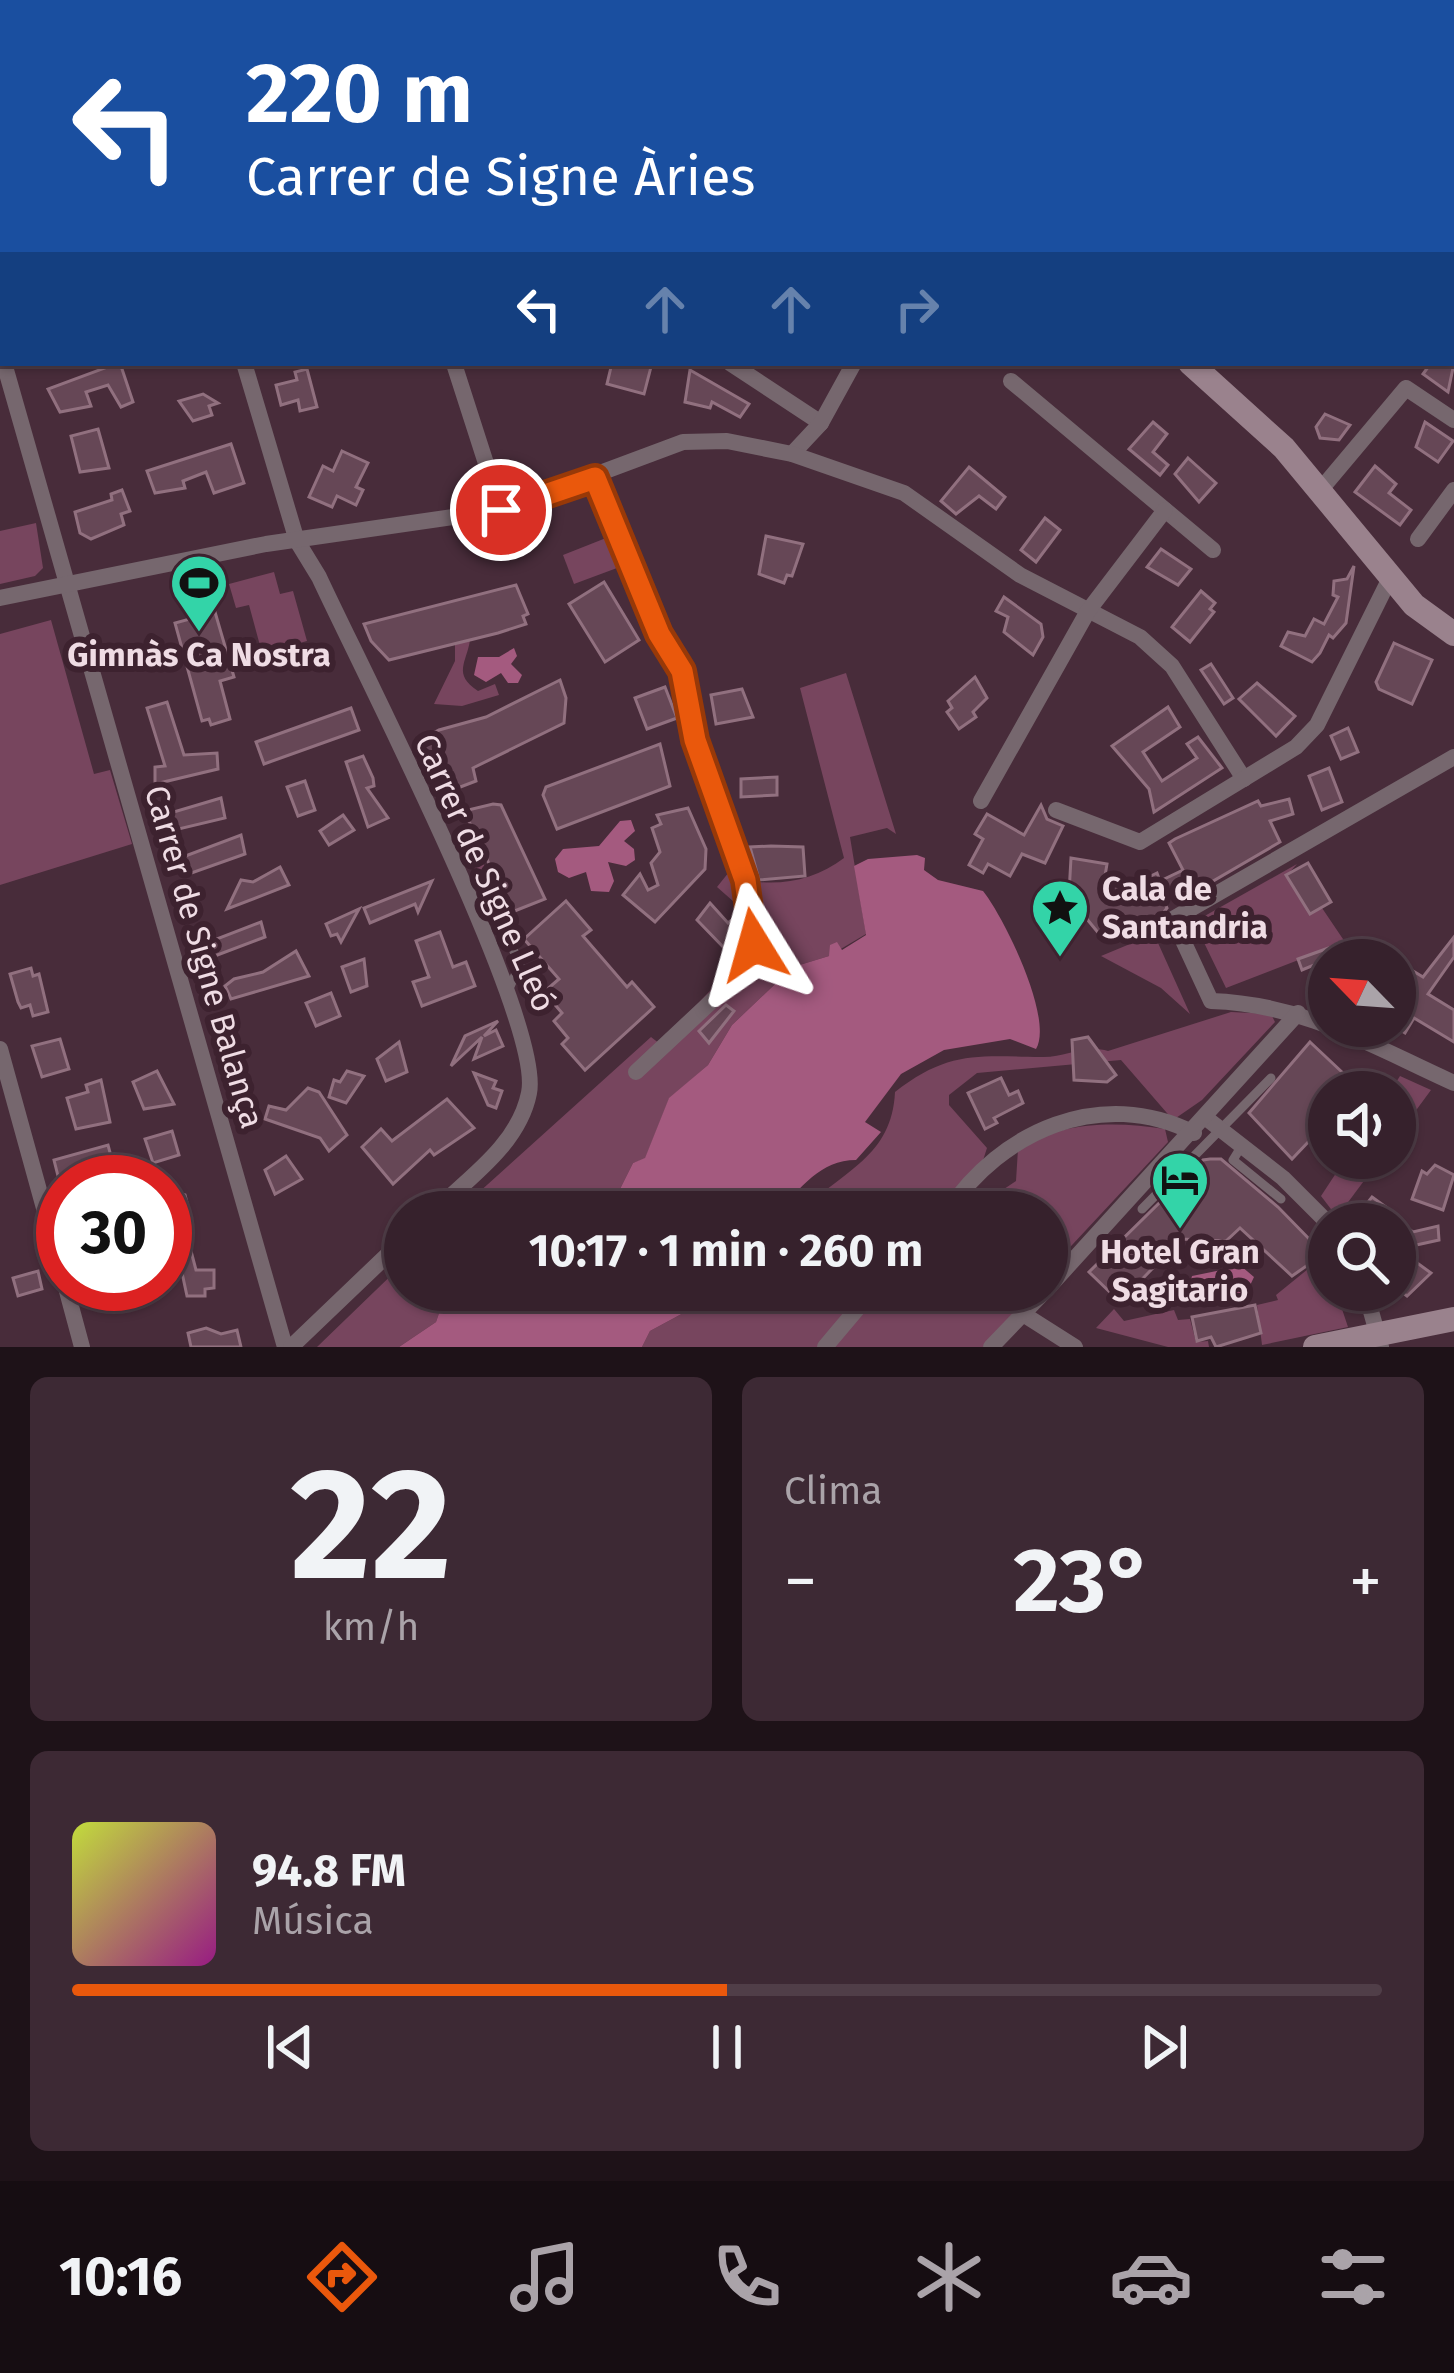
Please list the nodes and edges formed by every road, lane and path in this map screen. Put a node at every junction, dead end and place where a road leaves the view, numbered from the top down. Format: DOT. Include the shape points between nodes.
graph roads {
  1 [pos="4,366"];
  2 [pos="245,366"];
  3 [pos="734,366"];
  4 [pos="852,366"];
  5 [pos="1193,366"];
  6 [pos="454,368"];
  7 [pos="1011,381"];
  8 [pos="1454,420"];
  9 [pos="820,423"];
  10 [pos="792,454"];
  11 [pos="595,478"];
  12 [pos="1322,488"];
  13 [pos="1454,490"];
  14 [pos="501,510"];
  15 [pos="1165,510"];
  16 [pos="1418,539"];
  17 [pos="297,541"];
  18 [pos="1213,550"];
  19 [pos="1390,578"];
  20 [pos="69,583"];
  21 [pos="0,598"];
  22 [pos="1088,611"];
  23 [pos="1454,634"];
  24 [pos="1454,757"];
  25 [pos="1244,778"];
  26 [pos="980,801"];
  27 [pos="1056,810"];
  28 [pos="1298,1013"];
  29 [pos="0,1049"];
  30 [pos="636,1072"];
  31 [pos="1271,1078"];
  32 [pos="1454,1083"];
  33 [pos="1213,1124"];
  34 [pos="1185,1128"];
  35 [pos="1241,1147"];
  36 [pos="36,1180"];
  37 [pos="455,1191"];
  38 [pos="961,1191"];
  39 [pos="1281,1199"];
  40 [pos="1308,1203"];
  41 [pos="1142,1209"];
  42 [pos="384,1258"];
  43 [pos="1068,1264"];
  44 [pos="72,1311"];
  45 [pos="856,1311"];
  46 [pos="1026,1311"];
  47 [pos="1370,1311"];
  48 [pos="1023,1314"];
  49 [pos="1454,1318"];
  50 [pos="1454,1332"];
  51 [pos="1380,1344"];
  52 [pos="82,1347"];
  53 [pos="288,1347"];
  54 [pos="825,1347"];
  55 [pos="991,1347"];
  56 [pos="1075,1347"];
  57 [pos="1315,1347"];
  1 -- 20 [label="street, Carrer de Signe Balança"];
  2 -- 17 [label="street, Carrer de Signe Lleó"];
  3 -- 9 [label="street"];
  4 -- 9 [label="street"];
  5 -- 12 [label="main road"];
  6 -- 14 [label="street"];
  7 -- 15 [label="street"];
  8 -- 12 [label="street" via="1406,388"];
  9 -- 10 [label="street"];
  10 -- 11 [label="street" via="683,442"];
  10 -- 22 [label="street" via="904,494 1020,575"];
  11 -- 14 [label="street"];
  11 -- 30 [label="street" via="682,671 695,740 753,923 745,970"];
  12 -- 19 [label="main road"];
  13 -- 16 [label="street"];
  14 -- 17 [label="street"];
  15 -- 18 [label="street"];
  15 -- 22 [label="street"];
  17 -- 20 [label="street"];
  17 -- 37 [label="street, Carrer de Signe Lleó" via="508,991 529,1056 524,1109 510,1138"];
  19 -- 23 [label="main road"];
  19 -- 25 [label="street" via="1317,725"];
  20 -- 21 [label="street"];
  20 -- 53 [label="street, Carrer de Signe Balança"];
  22 -- 25 [label="street" via="1172,666"];
  22 -- 26 [label="street"];
  24 -- 28 [label="street" via="1173,919 1211,1000"];
  25 -- 27 [label="street" via="1140,842"];
  28 -- 32 [label="street"];
  28 -- 33 [label="street"];
  29 -- 36 [label="street"];
  31 -- 33 [label="lane"];
  33 -- 34 [label="street"];
  33 -- 35 [label="street"];
  33 -- 41 [label="lane"];
  34 -- 38 [label="street" via="1100,1117 1032,1131"];
  34 -- 43 [label="street"];
  35 -- 39 [label="lane" via="1233,1160"];
  35 -- 40 [label="street"];
  42 -- 53 [label="street"];
  44 -- 52 [label="street"];
  45 -- 54 [label="street"];
  46 -- 48 [label="street"];
  47 -- 51 [label="street"];
  48 -- 55 [label="street"];
  48 -- 56 [label="street"];
  49 -- 51 [label="main road"];
  50 -- 51 [label="main road"];
  51 -- 57 [label="main road"];
}
